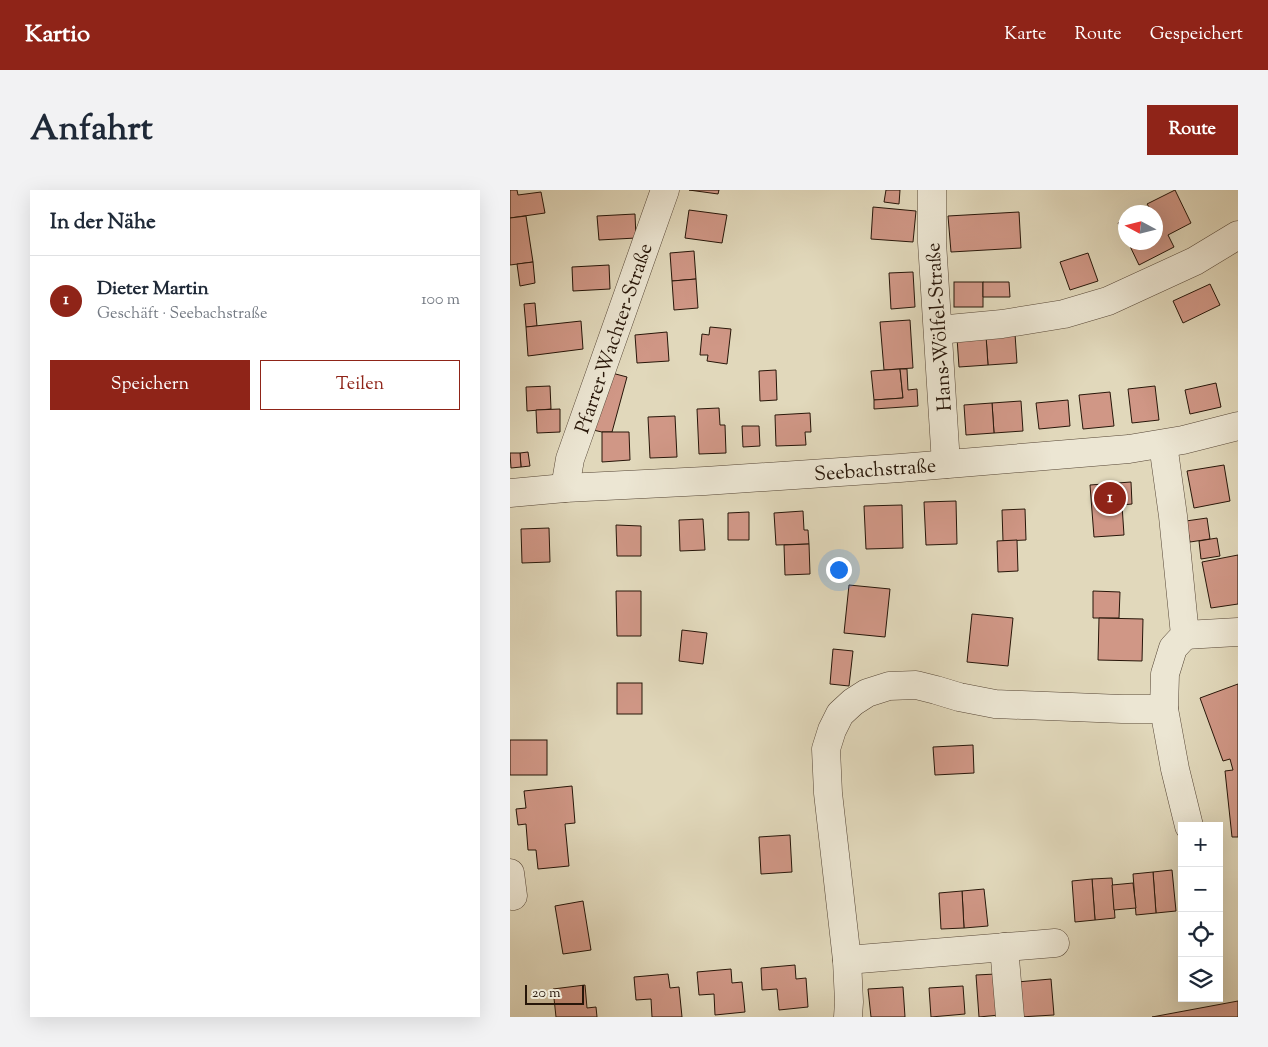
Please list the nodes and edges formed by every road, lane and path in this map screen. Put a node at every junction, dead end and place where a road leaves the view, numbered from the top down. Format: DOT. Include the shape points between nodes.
graph roads {
  1 [pos="665,190"];
  2 [pos="932,190"];
  3 [pos="1238,234"];
  4 [pos="938,330"];
  5 [pos="1238,426"];
  6 [pos="1163,444"];
  7 [pos="946,464"];
  8 [pos="565,488"];
  9 [pos="510,494"];
  10 [pos="1238,632"];
  11 [pos="1185,635"];
  12 [pos="1164,708"];
  13 [pos="1189,822"];
  14 [pos="1055,943"];
  15 [pos="1004,947"];
  16 [pos="847,960"];
  17 [pos="848,1017"];
  18 [pos="1010,1017"];
  1 -- 8 [label="street, Pfarrer-Wachter-Straße" via="570,459"];
  2 -- 4 [label="street, Hans-Wölfel-Straße"];
  3 -- 4 [label="street" via="1195,261 1108,301 1064,314"];
  4 -- 7 [label="street, Hans-Wölfel-Straße"];
  5 -- 6 [label="street, Seebachstraße"];
  6 -- 7 [label="street, Seebachstraße"];
  6 -- 11 [label="street" via="1174,516"];
  7 -- 8 [label="street, Seebachstraße"];
  8 -- 9 [label="street, Seebachstraße"];
  10 -- 11 [label="street"];
  11 -- 12 [label="street" via="1173,648 1165,674"];
  12 -- 13 [label="street"];
  12 -- 16 [label="street" via="995,704 916,685 889,686 867,693 853,702 840,714 826,749"];
  14 -- 15 [label="street"];
  15 -- 16 [label="street"];
  15 -- 18 [label="street"];
  16 -- 17 [label="street"];
}
